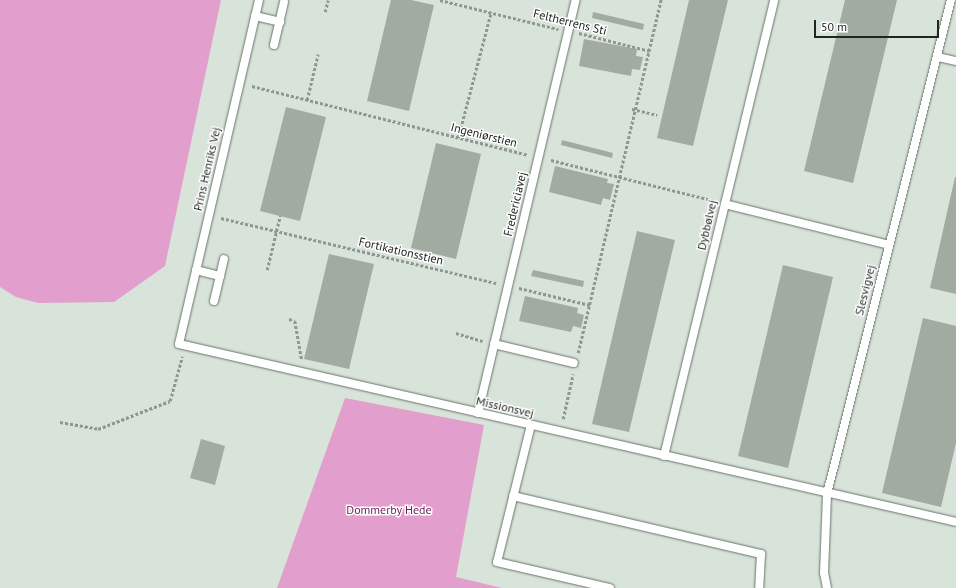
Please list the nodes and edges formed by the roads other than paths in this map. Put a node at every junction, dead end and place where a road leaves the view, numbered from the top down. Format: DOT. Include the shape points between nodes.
graph roads {
  1 [pos="259,0"];
  2 [pos="576,0"];
  3 [pos="774,0"];
  4 [pos="951,0"];
  5 [pos="284,2"];
  6 [pos="255,16"];
  7 [pos="280,22"];
  8 [pos="274,45"];
  9 [pos="938,57"];
  10 [pos="956,61"];
  11 [pos="725,204"];
  12 [pos="889,245"];
  13 [pos="224,260"];
  14 [pos="196,270"];
  15 [pos="220,276"];
  16 [pos="214,301"];
  17 [pos="494,344"];
  18 [pos="182,345"];
  19 [pos="575,363"];
  20 [pos="478,413"];
  21 [pos="531,425"];
  22 [pos="664,456"];
  23 [pos="827,494"];
  24 [pos="513,496"];
  25 [pos="956,522"];
  26 [pos="610,588"];
  27 [pos="760,588"];
  28 [pos="827,588"];
  1 -- 6 [label="lane, Prins Henriks Vej"];
  2 -- 17 [label="lane, Fredericiavej"];
  3 -- 11 [label="lane, Dybbølvej"];
  4 -- 9 [label="lane, Slesvigvej"];
  5 -- 7 [label="lane"];
  6 -- 7 [label="lane"];
  6 -- 14 [label="lane, Prins Henriks Vej"];
  7 -- 8 [label="lane"];
  9 -- 10 [label="lane"];
  9 -- 12 [label="lane, Slesvigvej"];
  11 -- 12 [label="lane"];
  11 -- 22 [label="lane, Dybbølvej"];
  12 -- 23 [label="lane, Slesvigvej"];
  13 -- 15 [label="lane"];
  14 -- 15 [label="lane"];
  14 -- 18 [label="lane, Prins Henriks Vej"];
  15 -- 16 [label="lane"];
  17 -- 19 [label="lane"];
  17 -- 20 [label="lane, Fredericiavej"];
  18 -- 20 [label="lane, Missionsvej"];
  20 -- 21 [label="lane, Missionsvej"];
  21 -- 22 [label="lane, Missionsvej"];
  21 -- 24 [label="lane"];
  22 -- 23 [label="lane, Missionsvej"];
  23 -- 25 [label="lane, Missionsvej"];
  23 -- 28 [label="lane, Slesvigvej" via="824,573"];
  24 -- 26 [label="lane" via="497,562"];
  24 -- 27 [label="lane" via="761,554"];
}
